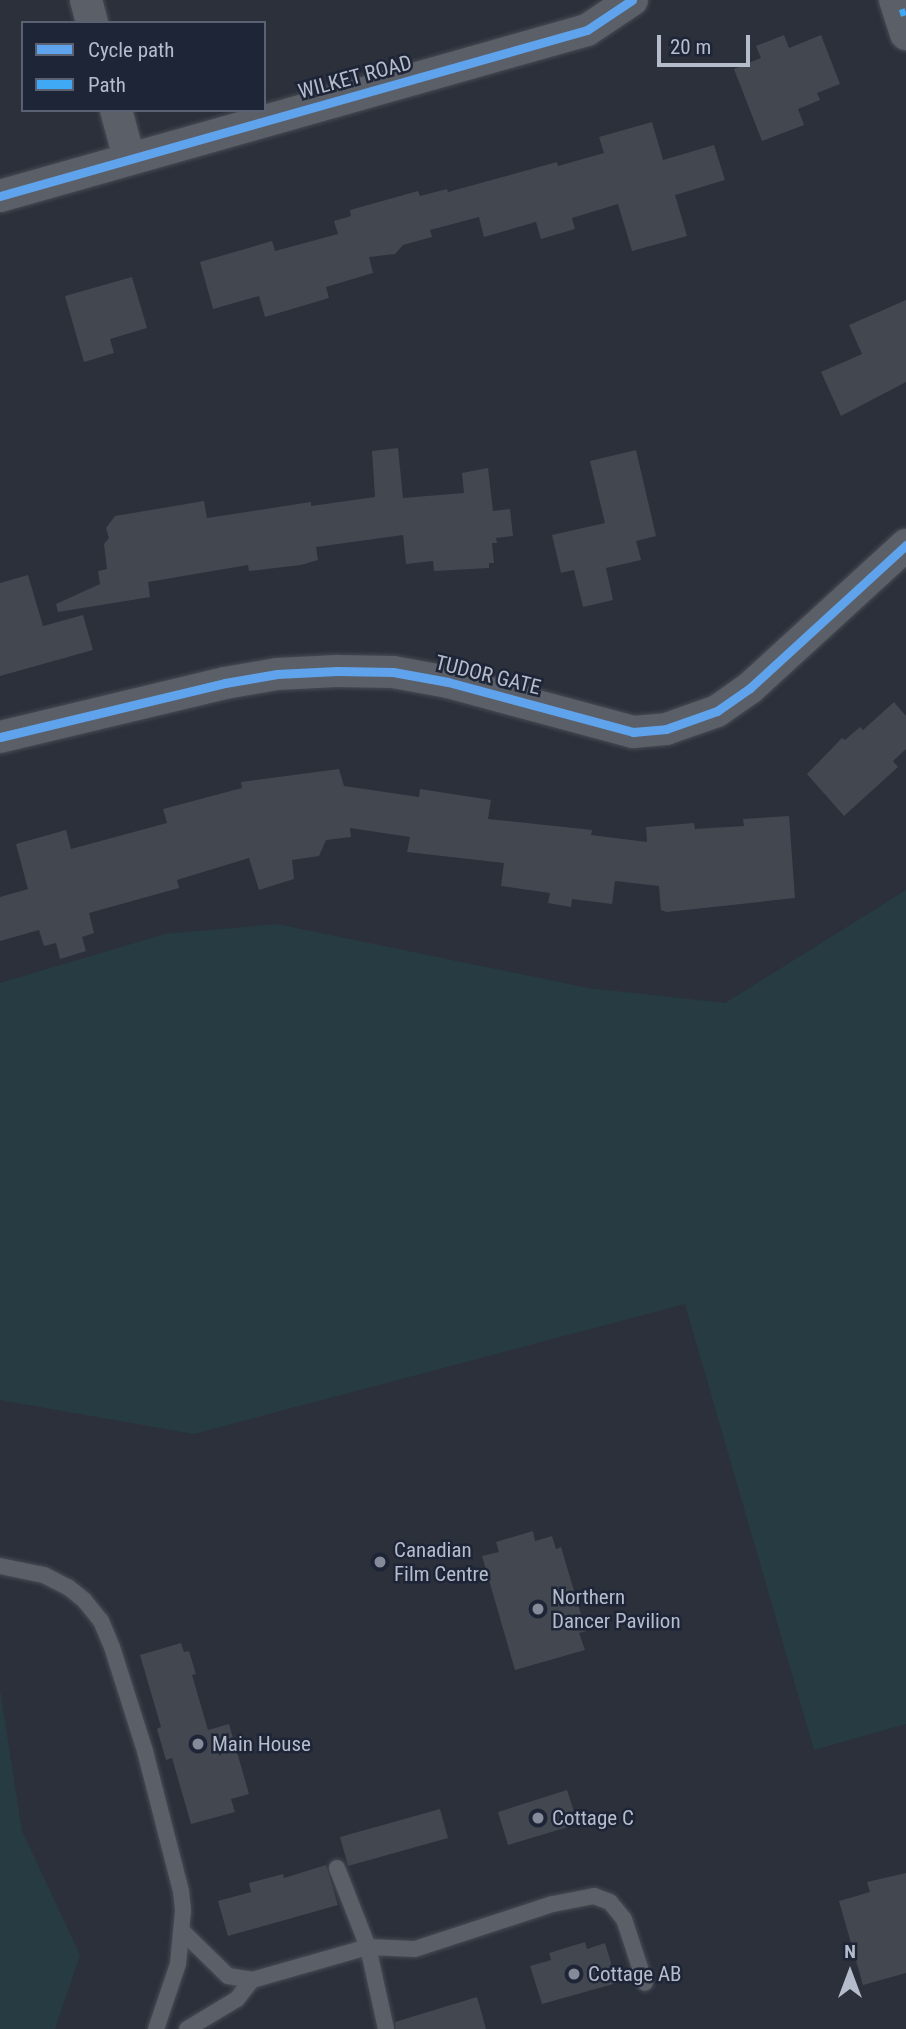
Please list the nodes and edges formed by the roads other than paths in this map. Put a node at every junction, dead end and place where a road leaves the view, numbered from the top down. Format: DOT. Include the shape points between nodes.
graph roads {
  1 [pos="86,0"];
  2 [pos="632,0"];
  3 [pos="895,0"];
  4 [pos="91,21"];
  5 [pos="906,34"];
  6 [pos="117,112"];
  7 [pos="129,158"];
  8 [pos="0,196"];
  9 [pos="906,545"];
  10 [pos="0,737"];
  11 [pos="0,1566"];
  12 [pos="337,1868"];
  13 [pos="182,1931"];
  14 [pos="368,1947"];
  15 [pos="252,1980"];
  16 [pos="645,1983"];
  17 [pos="156,2029"];
  18 [pos="187,2029"];
  19 [pos="386,2029"];
  1 -- 4 [label="street"];
  2 -- 7 [label="street, WILKET ROAD" via="587,30"];
  3 -- 5 [label="street"];
  6 -- 7 [label="street"];
  7 -- 8 [label="street, WILKET ROAD"];
  9 -- 10 [label="street, TUDOR GATE" via="750,688 717,711 666,729 633,732 448,682 393,672 337,671 225,683"];
  11 -- 13 [label="lane" via="44,1575 68,1587 101,1621 145,1751 181,1891"];
  12 -- 14 [label="lane"];
  13 -- 15 [label="lane" via="228,1976"];
  13 -- 17 [label="lane" via="174,1976"];
  14 -- 15 [label="lane"];
  14 -- 16 [label="lane" via="415,1949 552,1904 594,1896 610,1902 624,1919"];
  14 -- 19 [label="lane"];
  15 -- 18 [label="lane" via="237,1999"];
}
